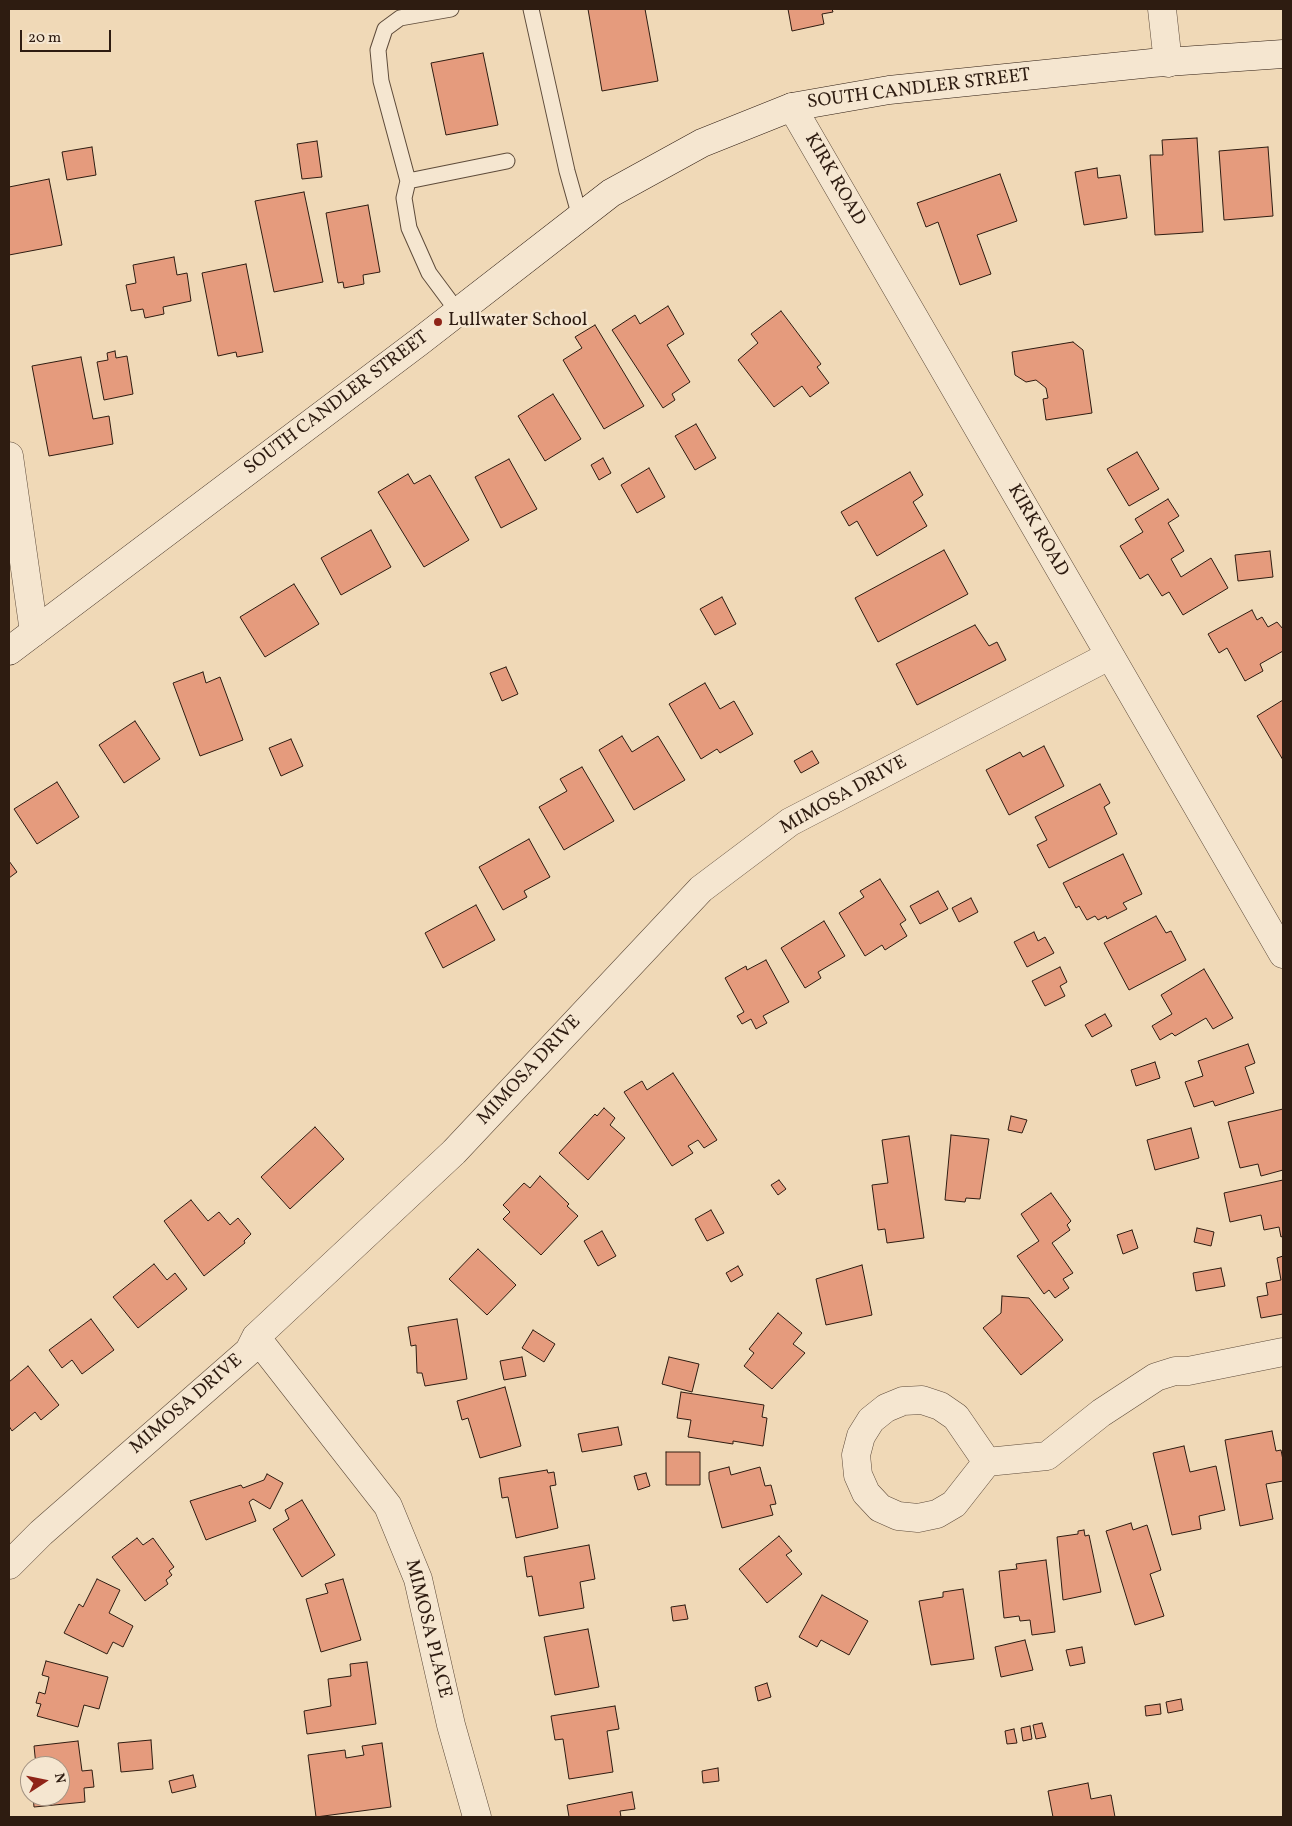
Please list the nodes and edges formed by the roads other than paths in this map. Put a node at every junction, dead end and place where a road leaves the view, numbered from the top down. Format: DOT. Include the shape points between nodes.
graph roads {
  1 [pos="451,9"];
  2 [pos="531,9"];
  3 [pos="1162,9"];
  4 [pos="1283,54"];
  5 [pos="1168,63"];
  6 [pos="792,106"];
  7 [pos="507,161"];
  8 [pos="408,181"];
  9 [pos="580,216"];
  10 [pos="458,312"];
  11 [pos="9,456"];
  12 [pos="34,632"];
  13 [pos="9,651"];
  14 [pos="1109,656"];
  15 [pos="1283,954"];
  16 [pos="256,1337"];
  17 [pos="1283,1352"];
  18 [pos="986,1462"];
  19 [pos="9,1565"];
  20 [pos="477,1817"];
  1 -- 8 [label="lane" via="400,18 385,29 378,50 381,81"];
  2 -- 9 [label="lane"];
  3 -- 5 [label="street"];
  4 -- 5 [label="street, SOUTH CANDLER STREET"];
  5 -- 6 [label="street, SOUTH CANDLER STREET" via="888,90"];
  6 -- 9 [label="street, SOUTH CANDLER STREET" via="702,143 611,193"];
  6 -- 14 [label="street, KIRK ROAD"];
  7 -- 8 [label="lane"];
  8 -- 10 [label="lane" via="404,198 409,228 429,273"];
  9 -- 10 [label="street, SOUTH CANDLER STREET"];
  10 -- 12 [label="street, SOUTH CANDLER STREET"];
  11 -- 12 [label="street"];
  12 -- 13 [label="street, SOUTH CANDLER STREET"];
  14 -- 15 [label="street, KIRK ROAD"];
  14 -- 16 [label="street, MIMOSA DRIVE" via="790,822 701,889 454,1152"];
  16 -- 19 [label="street, MIMOSA DRIVE" via="248,1351"];
  16 -- 20 [label="street, MIMOSA PLACE" via="388,1506 418,1579 451,1725"];
  17 -- 18 [label="street" via="1156,1377 1101,1412 1047,1456"];
  18 -- 18 [label="street" via="956,1417 940,1406 922,1400 886,1408 871,1420 861,1436 856,1455 858,1475 866,1493 880,1508 898,1516 918,1518 937,1514 954,1504"];
}
